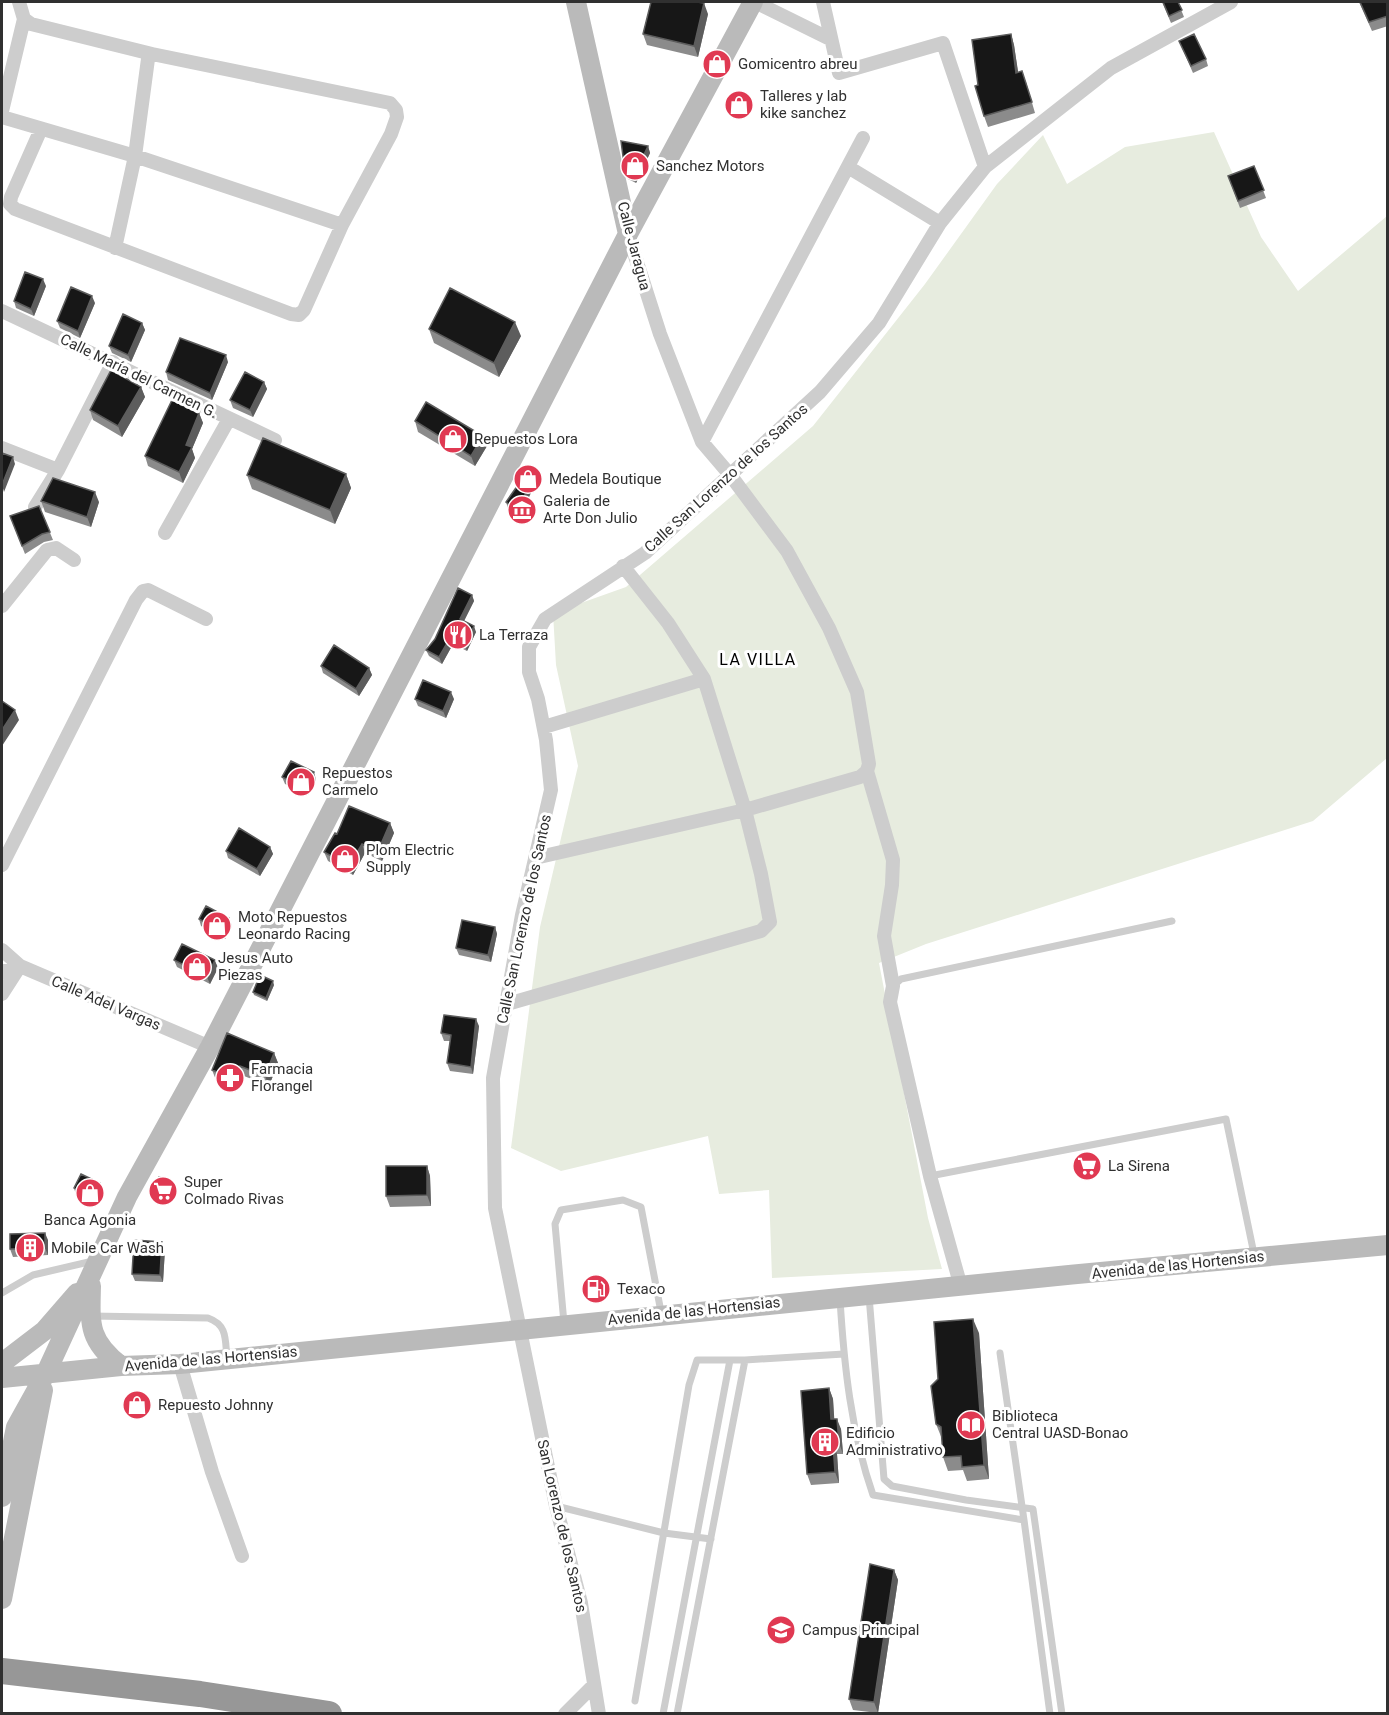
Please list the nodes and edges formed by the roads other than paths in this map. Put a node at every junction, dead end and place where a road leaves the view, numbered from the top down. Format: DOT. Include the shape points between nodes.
graph roads {
  1 [pos="19,2"];
  2 [pos="576,2"];
  3 [pos="754,2"];
  4 [pos="823,2"];
  5 [pos="1231,2"];
  6 [pos="24,19"];
  7 [pos="830,39"];
  8 [pos="152,54"];
  9 [pos="2,111"];
  10 [pos="2,117"];
  11 [pos="41,129"];
  12 [pos="863,138"];
  13 [pos="135,156"];
  14 [pos="848,167"];
  15 [pos="985,167"];
  16 [pos="940,223"];
  17 [pos="342,225"];
  18 [pos="628,234"];
  19 [pos="115,248"];
  20 [pos="2,311"];
  21 [pos="113,362"];
  22 [pos="229,419"];
  23 [pos="275,440"];
  24 [pos="702,442"];
  25 [pos="2,448"];
  26 [pos="58,470"];
  27 [pos="731,476"];
  28 [pos="35,507"];
  29 [pos="165,533"];
  30 [pos="74,560"];
  31 [pos="624,566"];
  32 [pos="2,606"];
  33 [pos="206,619"];
  34 [pos="704,679"];
  35 [pos="544,727"];
  36 [pos="867,771"];
  37 [pos="745,810"];
  38 [pos="535,858"];
  39 [pos="2,865"];
  40 [pos="1172,921"];
  41 [pos="2,950"];
  42 [pos="20,966"];
  43 [pos="2,972"];
  44 [pos="892,986"];
  45 [pos="2,994"];
  46 [pos="507,1004"];
  47 [pos="210,1047"];
  48 [pos="930,1176"];
  49 [pos="1387,1245"];
  50 [pos="1255,1257"];
  51 [pos="95,1269"];
  52 [pos="961,1287"];
  53 [pos="2,1293"];
  54 [pos="840,1296"];
  55 [pos="869,1296"];
  56 [pos="662,1315"];
  57 [pos="90,1316"];
  58 [pos="564,1324"];
  59 [pos="520,1329"];
  60 [pos="1000,1353"];
  61 [pos="844,1354"];
  62 [pos="227,1359"];
  63 [pos="730,1360"];
  64 [pos="745,1360"];
  65 [pos="2,1363"];
  66 [pos="180,1364"];
  67 [pos="121,1366"];
  68 [pos="46,1372"];
  69 [pos="2,1378"];
  70 [pos="2,1497"];
  71 [pos="555,1506"];
  72 [pos="1023,1508"];
  73 [pos="1024,1520"];
  74 [pos="664,1533"];
  75 [pos="696,1537"];
  76 [pos="711,1539"];
  77 [pos="242,1556"];
  78 [pos="2,1599"];
  79 [pos="2,1671"];
  80 [pos="594,1685"];
  81 [pos="634,1701"];
  82 [pos="329,1713"];
  83 [pos="565,1713"];
  84 [pos="599,1713"];
  85 [pos="663,1713"];
  86 [pos="677,1713"];
  87 [pos="1050,1713"];
  88 [pos="1062,1713"];
  1 -- 6 [label="street"];
  2 -- 18 [label="main road, Calle Jaragua"];
  3 -- 7 [label="street"];
  3 -- 18 [label="main road"];
  4 -- 7 [label="street"];
  5 -- 15 [label="street, Calle San Lorenzo de los Santos" via="1111,68"];
  6 -- 8 [label="street"];
  6 -- 9 [label="street"];
  7 -- 15 [label="street" via="839,73 943,43"];
  8 -- 13 [label="street" via="148,59"];
  8 -- 17 [label="street" via="390,103 397,117 391,134"];
  10 -- 11 [label="street"];
  11 -- 13 [label="street"];
  11 -- 19 [label="street" via="10,204"];
  12 -- 14 [label="street"];
  13 -- 17 [label="street"];
  13 -- 19 [label="street"];
  14 -- 16 [label="street"];
  14 -- 24 [label="street"];
  15 -- 16 [label="street, Calle San Lorenzo de los Santos"];
  16 -- 27 [label="street, Calle San Lorenzo de los Santos" via="879,323 820,392"];
  17 -- 19 [label="street" via="299,315"];
  18 -- 24 [label="street, Calle Jaragua" via="660,334"];
  18 -- 47 [label="main road"];
  20 -- 21 [label="street, Calle María del Carmen G."];
  21 -- 22 [label="street, Calle María del Carmen G."];
  21 -- 26 [label="street"];
  22 -- 23 [label="street, Calle María del Carmen G."];
  22 -- 29 [label="street"];
  24 -- 27 [label="street, Calle Jaragua"];
  25 -- 26 [label="street"];
  26 -- 28 [label="street"];
  27 -- 31 [label="street, Calle San Lorenzo de los Santos" via="645,553"];
  27 -- 36 [label="street, Calle Jaragua" via="787,551 829,628 856,692"];
  30 -- 32 [label="street" via="56,548 47,550"];
  31 -- 34 [label="street" via="668,622"];
  31 -- 35 [label="street, Calle San Lorenzo de los Santos" via="545,619 529,647 529,672"];
  33 -- 39 [label="street" via="143,591"];
  34 -- 35 [label="street"];
  34 -- 37 [label="street"];
  35 -- 38 [label="street, Calle San Lorenzo de los Santos" via="551,790"];
  36 -- 37 [label="street" via="860,777"];
  36 -- 44 [label="street, Calle Jaragua" via="893,860 885,936"];
  37 -- 38 [label="street"];
  37 -- 46 [label="street" via="770,916 766,928"];
  38 -- 46 [label="street, Calle San Lorenzo de los Santos"];
  40 -- 44 [label="lane" via="901,979"];
  41 -- 42 [label="street, Calle Adel Vargas"];
  42 -- 43 [label="street"];
  42 -- 45 [label="street"];
  42 -- 47 [label="street, Calle Adel Vargas"];
  44 -- 48 [label="street, Calle Jaragua" via="890,1002"];
  46 -- 59 [label="street, Calle San Lorenzo de los Santos" via="493,1078 494,1185 495,1208"];
  47 -- 51 [label="main road" via="127,1197"];
  48 -- 50 [label="lane" via="1226,1119"];
  48 -- 52 [label="street, Calle Jaragua"];
  49 -- 50 [label="main road, Avenida de las Hortensias"];
  50 -- 52 [label="main road, Avenida de las Hortensias"];
  51 -- 53 [label="lane" via="33,1275"];
  51 -- 57 [label="main road"];
  51 -- 65 [label="main road" via="44,1331"];
  51 -- 68 [label="main road"];
  52 -- 55 [label="main road, Avenida de las Hortensias"];
  54 -- 55 [label="main road, Avenida de las Hortensias"];
  54 -- 56 [label="main road, Avenida de las Hortensias"];
  54 -- 61 [label="lane"];
  55 -- 72 [label="lane" via="884,1479 892,1486"];
  56 -- 58 [label="main road, Avenida de las Hortensias"];
  56 -- 58 [label="lane" via="640,1207 623,1200 561,1210 555,1224"];
  57 -- 62 [label="lane" via="218,1321 224,1328"];
  57 -- 67 [label="main road" via="97,1344"];
  58 -- 59 [label="main road, Avenida de las Hortensias"];
  59 -- 62 [label="main road, Avenida de las Hortensias"];
  59 -- 71 [label="street, San Lorenzo de los Santos"];
  60 -- 72 [label="lane"];
  61 -- 64 [label="lane"];
  61 -- 73 [label="lane" via="860,1456 873,1495"];
  62 -- 66 [label="main road, Avenida de las Hortensias"];
  63 -- 64 [label="lane"];
  63 -- 74 [label="lane" via="697,1360 689,1385"];
  63 -- 75 [label="lane"];
  64 -- 76 [label="lane"];
  66 -- 67 [label="main road, Avenida de las Hortensias"];
  66 -- 77 [label="street"];
  67 -- 68 [label="main road, Avenida de las Hortensias"];
  68 -- 69 [label="main road, Avenida de las Hortensias"];
  68 -- 70 [label="main road" via="16,1427"];
  68 -- 78 [label="main road"];
  71 -- 74 [label="lane"];
  71 -- 80 [label="street, San Lorenzo de los Santos" via="581,1603"];
  72 -- 73 [label="lane"];
  72 -- 88 [label="lane" via="1033,1509"];
  73 -- 87 [label="lane"];
  74 -- 75 [label="lane"];
  74 -- 81 [label="lane"];
  75 -- 76 [label="lane"];
  75 -- 85 [label="lane"];
  76 -- 86 [label="lane"];
  79 -- 82 [label="highway"];
  80 -- 83 [label="street"];
  80 -- 84 [label="street, San Lorenzo de los Santos"];
}
